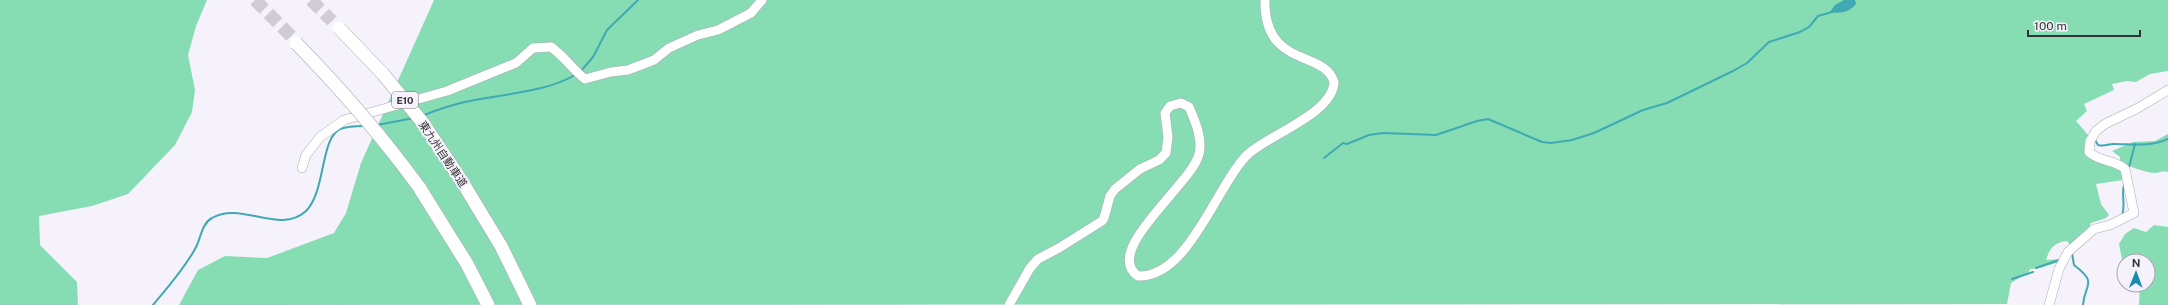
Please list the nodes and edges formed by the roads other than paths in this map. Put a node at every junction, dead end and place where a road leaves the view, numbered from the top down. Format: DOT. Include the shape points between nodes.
graph roads {
  1 [pos="762,0"];
  2 [pos="1265,0"];
  3 [pos="335,24"];
  4 [pos="294,40"];
  5 [pos="2167,89"];
  6 [pos="302,168"];
  7 [pos="488,305"];
  8 [pos="530,305"];
  9 [pos="1009,305"];
  10 [pos="2049,305"];
  1 -- 6 [label="street" via="751,13 718,30 698,35 669,48 654,60 628,70 585,79 573,70 565,57 551,47 533,48 516,63 447,91 344,120 320,137 306,155"];
  2 -- 9 [label="street" via="1267,23 1272,35 1292,53 1315,64 1330,75 1334,82 1330,96 1311,113 1246,156 1180,254 1158,272 1138,276 1129,264 1132,244 1183,182 1199,154 1200,140 1189,107 1181,103 1170,106 1165,113 1168,137 1167,149 1163,156 1140,169 1115,189 1102,221 1038,259"];
  3 -- 8 [label="highway, 東九州自動車道 / E10, bridge" via="383,74 423,123 478,206"];
  4 -- 7 [label="highway, bridge" via="385,140 440,219"];
  5 -- 10 [label="street" via="2138,108 2105,124 2096,131 2090,141 2089,152 2096,158 2116,163 2125,169 2134,213 2110,225 2094,229 2068,252 2058,269"];
}
